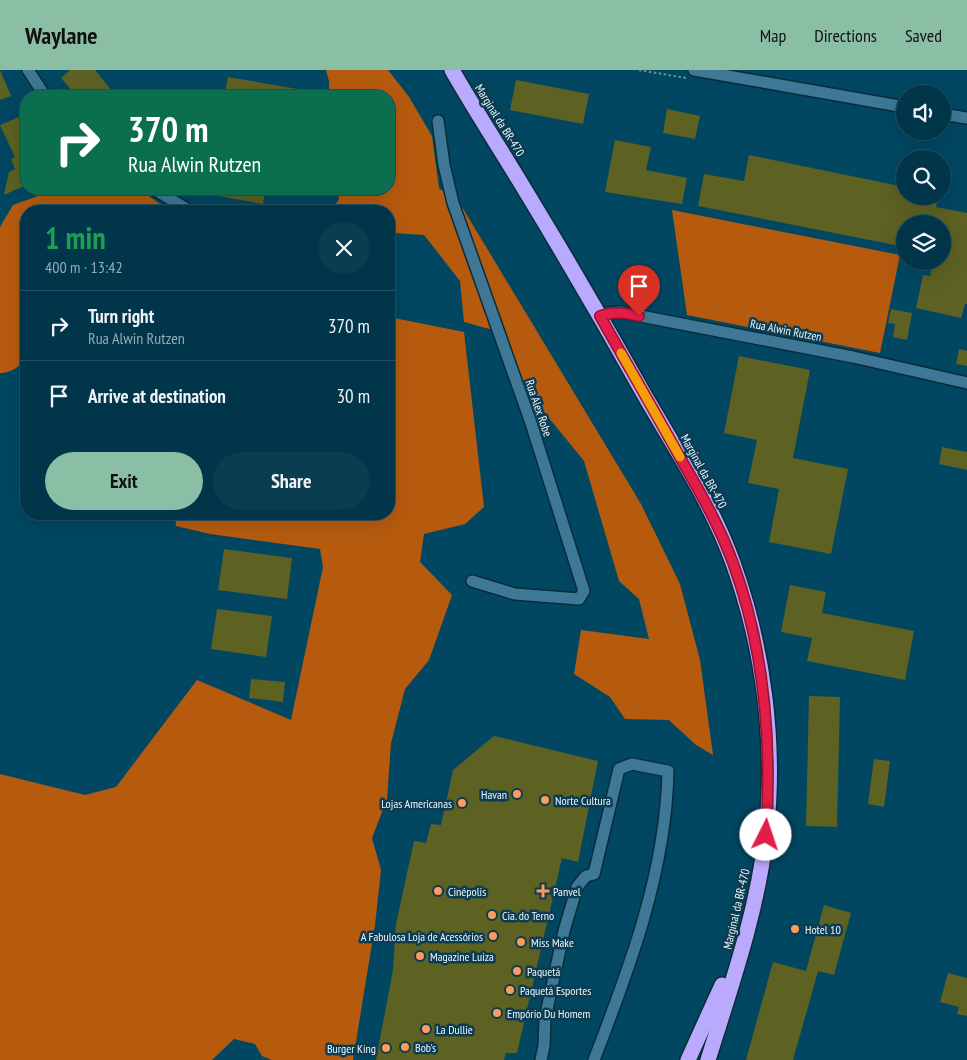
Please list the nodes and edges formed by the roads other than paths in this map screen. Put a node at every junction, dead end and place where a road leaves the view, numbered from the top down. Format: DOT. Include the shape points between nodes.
graph roads {
  1 [pos="28,70"];
  2 [pos="452,70"];
  3 [pos="459,70"];
  4 [pos="694,70"];
  5 [pos="461,87"];
  6 [pos="41,90"];
  7 [pos="896,105"];
  8 [pos="951,115"];
  9 [pos="967,118"];
  10 [pos="438,121"];
  11 [pos="164,195"];
  12 [pos="180,205"];
  13 [pos="600,316"];
  14 [pos="967,383"];
  15 [pos="472,581"];
  16 [pos="748,930"];
  17 [pos="541,1060"];
  18 [pos="594,1060"];
  19 [pos="688,1060"];
  20 [pos="708,1060"];
  1 -- 6 [label="street"];
  2 -- 5 [label="highway, Marginal da BR-470"];
  3 -- 5 [label="street, Marginal da BR-470"];
  4 -- 7 [label="street"];
  5 -- 13 [label="highway, Marginal da BR-470"];
  8 -- 9 [label="street"];
  10 -- 15 [label="street, Rua Alex Robe" via="452,202 531,423 584,591 579,599 516,594"];
  11 -- 12 [label="street"];
  13 -- 14 [label="street, Rua Alwin Rutzen" via="620,312 853,357"];
  13 -- 16 [label="highway, Marginal da BR-470" via="707,504 733,563 752,624 765,700 768,794 766,835"];
  16 -- 19 [label="highway"];
  16 -- 20 [label="highway, Marginal da BR-470"];
  17 -- 18 [label="street" via="544,1019 577,887 586,876 594,874 619,769 632,764 668,771 663,840 631,957"];
}
